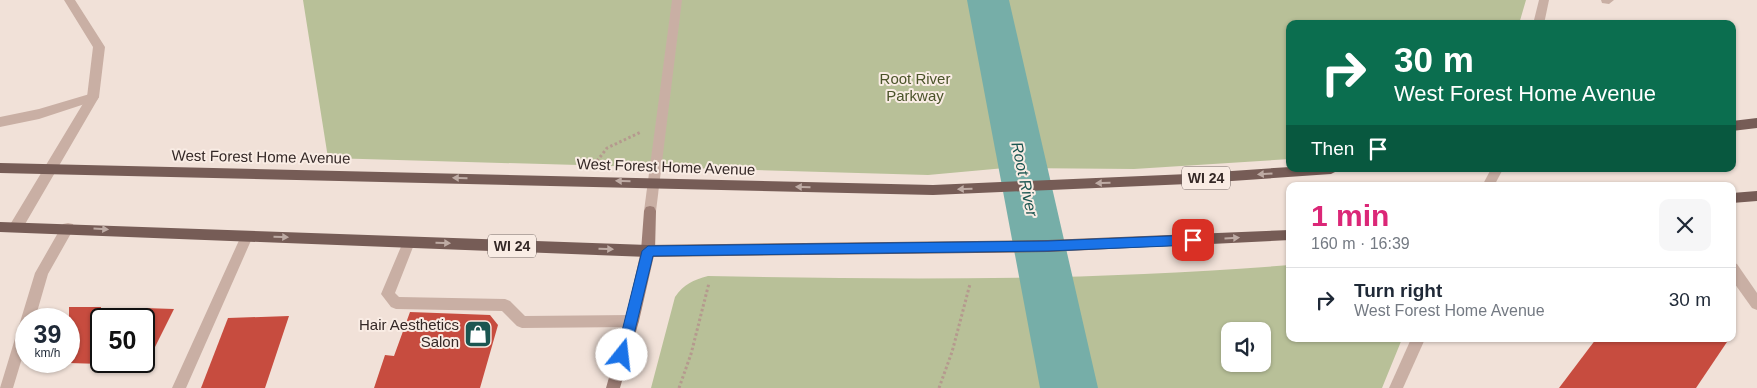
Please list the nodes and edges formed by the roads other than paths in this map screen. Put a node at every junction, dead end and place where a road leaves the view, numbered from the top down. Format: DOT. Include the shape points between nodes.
graph roads {
  1 [pos="69,0"];
  2 [pos="677,0"];
  3 [pos="1544,0"];
  4 [pos="1539,20"];
  5 [pos="92,97"];
  6 [pos="0,122"];
  7 [pos="1757,123"];
  8 [pos="1736,126"];
  9 [pos="0,168"];
  10 [pos="52,169"];
  11 [pos="1288,172"];
  12 [pos="653,182"];
  13 [pos="1757,196"];
  14 [pos="1736,198"];
  15 [pos="650,211"];
  16 [pos="0,227"];
  17 [pos="16,227"];
  18 [pos="68,228"];
  19 [pos="1286,235"];
  20 [pos="247,236"];
  21 [pos="409,242"];
  22 [pos="648,251"];
  23 [pos="1736,274"];
  24 [pos="1757,304"];
  25 [pos="31,308"];
  26 [pos="632,321"];
  27 [pos="1417,342"];
  28 [pos="15,359"];
  29 [pos="6,388"];
  30 [pos="179,388"];
  31 [pos="613,388"];
  32 [pos="1396,388"];
  1 -- 5 [label="street" via="99,47"];
  2 -- 12 [label="street"];
  3 -- 4 [label="street"];
  5 -- 6 [label="street" via="39,114"];
  5 -- 10 [label="street"];
  7 -- 8 [label="main road"];
  9 -- 10 [label="main road, West Forest Home Avenue / WI 24"];
  12 -- 10 [label="main road, West Forest Home Avenue / WI 24, one-way"];
  10 -- 17 [label="street"];
  11 -- 12 [label="main road, West Forest Home Avenue / WI 24, one-way" via="933,190"];
  12 -- 15 [label="street"];
  13 -- 14 [label="main road"];
  15 -- 22 [label="main road"];
  16 -- 17 [label="main road, WI 24"];
  17 -- 18 [label="main road, WI 24"];
  18 -- 20 [label="main road, WI 24, one-way"];
  18 -- 25 [label="street" via="42,273"];
  22 -- 19 [label="main road, WI 24, one-way" via="1025,246"];
  20 -- 21 [label="main road, WI 24, one-way"];
  20 -- 30 [label="street"];
  21 -- 22 [label="main road, WI 24, one-way"];
  21 -- 26 [label="street" via="388,294 396,303 505,305 522,322"];
  22 -- 26 [label="main road"];
  23 -- 24 [label="street"];
  26 -- 31 [label="main road"];
  27 -- 32 [label="street"];
  28 -- 29 [label="street"];
}
